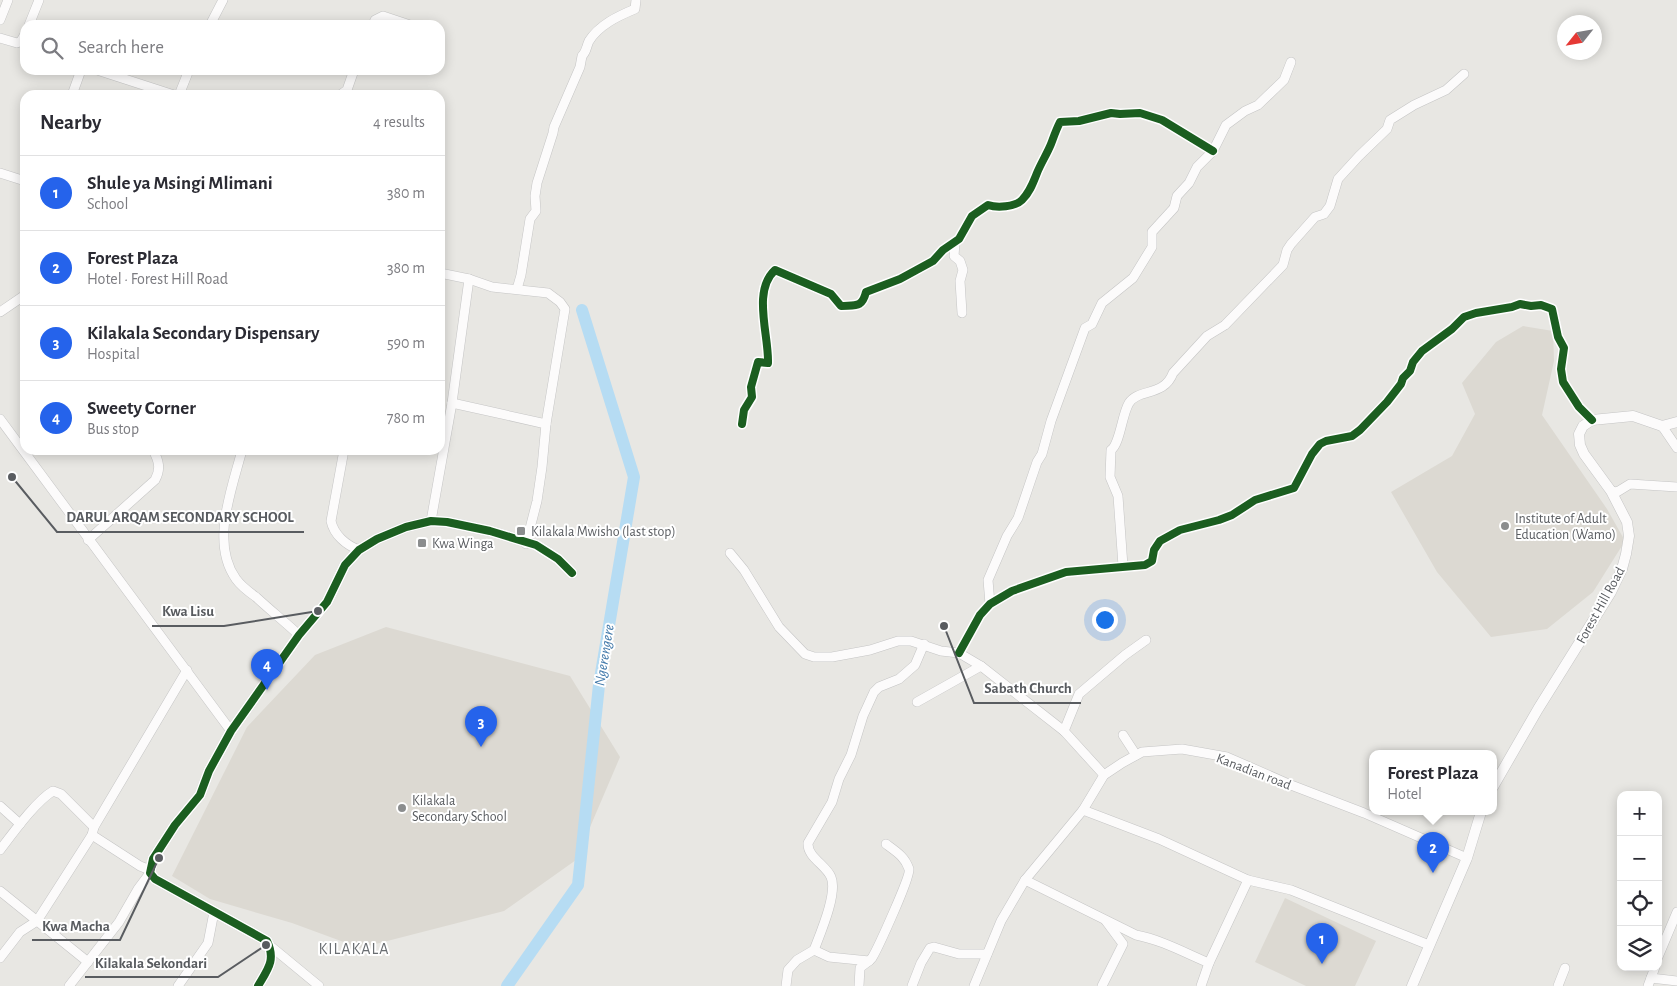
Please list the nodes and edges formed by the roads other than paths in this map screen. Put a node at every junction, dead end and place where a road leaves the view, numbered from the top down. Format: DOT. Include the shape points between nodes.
graph roads {
  1 [pos="8,0"];
  2 [pos="39,0"];
  3 [pos="223,0"];
  4 [pos="636,0"];
  5 [pos="0,20"];
  6 [pos="31,20"];
  7 [pos="213,20"];
  8 [pos="375,20"];
  9 [pos="395,20"];
  10 [pos="0,38"];
  11 [pos="20,43"];
  12 [pos="1291,62"];
  13 [pos="1464,74"];
  14 [pos="79,75"];
  15 [pos="112,75"];
  16 [pos="187,75"];
  17 [pos="352,75"];
  18 [pos="74,90"];
  19 [pos="159,90"];
  20 [pos="181,90"];
  21 [pos="346,90"];
  22 [pos="1213,151"];
  23 [pos="0,173"];
  24 [pos="20,179"];
  25 [pos="955,243"];
  26 [pos="445,274"];
  27 [pos="469,280"];
  28 [pos="517,289"];
  29 [pos="20,298"];
  30 [pos="0,312"];
  31 [pos="962,313"];
  32 [pos="452,404"];
  33 [pos="0,419"];
  34 [pos="1592,420"];
  35 [pos="1677,422"];
  36 [pos="546,424"];
  37 [pos="742,424"];
  38 [pos="1662,426"];
  39 [pos="10,433"];
  40 [pos="0,436"];
  41 [pos="445,443"];
  42 [pos="20,446"];
  43 [pos="1677,448"];
  44 [pos="27,455"];
  45 [pos="155,455"];
  46 [pos="241,455"];
  47 [pos="341,455"];
  48 [pos="443,455"];
  49 [pos="1677,487"];
  50 [pos="1611,492"];
  51 [pos="431,521"];
  52 [pos="88,540"];
  53 [pos="526,544"];
  54 [pos="359,550"];
  55 [pos="730,553"];
  56 [pos="1123,566"];
  57 [pos="572,573"];
  58 [pos="990,604"];
  59 [pos="299,635"];
  60 [pos="1146,640"];
  61 [pos="924,644"];
  62 [pos="959,653"];
  63 [pos="981,666"];
  64 [pos="187,670"];
  65 [pos="917,702"];
  66 [pos="231,731"];
  67 [pos="1064,731"];
  68 [pos="1123,735"];
  69 [pos="1136,756"];
  70 [pos="1104,775"];
  71 [pos="1497,780"];
  72 [pos="0,806"];
  73 [pos="1083,810"];
  74 [pos="1480,815"];
  75 [pos="20,824"];
  76 [pos="93,831"];
  77 [pos="886,844"];
  78 [pos="0,850"];
  79 [pos="1467,858"];
  80 [pos="150,871"];
  81 [pos="1025,880"];
  82 [pos="1248,880"];
  83 [pos="0,891"];
  84 [pos="214,912"];
  85 [pos="1677,912"];
  86 [pos="1104,919"];
  87 [pos="37,922"];
  88 [pos="1136,936"];
  89 [pos="268,944"];
  90 [pos="1123,944"];
  91 [pos="1429,945"];
  92 [pos="1662,948"];
  93 [pos="814,950"];
  94 [pos="987,954"];
  95 [pos="0,958"];
  96 [pos="869,961"];
  97 [pos="88,962"];
  98 [pos="1209,963"];
  99 [pos="1565,968"];
  100 [pos="1677,981"];
  101 [pos="1650,982"];
  102 [pos="69,986"];
  103 [pos="178,986"];
  104 [pos="258,986"];
  105 [pos="318,986"];
  106 [pos="786,986"];
  107 [pos="859,986"];
  108 [pos="912,986"];
  109 [pos="974,986"];
  110 [pos="1102,986"];
  111 [pos="1201,986"];
  112 [pos="1412,986"];
  113 [pos="1558,986"];
  1 -- 5 [label="street"];
  2 -- 6 [label="street"];
  3 -- 7 [label="street"];
  4 -- 28 [label="street" via="635,9 614,17 588,42 582,56 539,175 535,190 536,211 530,219"];
  8 -- 9 [label="street" via="383,16"];
  10 -- 11 [label="street"];
  12 -- 22 [label="street" via="1284,80 1258,105 1226,125"];
  13 -- 56 [label="street" via="1446,90 1390,120 1387,130 1338,179 1330,206 1324,214 1315,217 1291,244 1283,265 1225,325 1208,336 1163,387 1130,402 1115,448 1111,450 1110,466 1110,478 1118,496"];
  14 -- 18 [label="street"];
  15 -- 19 [label="street"];
  16 -- 20 [label="street"];
  17 -- 21 [label="street"];
  22 -- 25 [label="street" via="1162,120 1140,113 1111,112 1079,121 1060,122 1032,186 1022,200 994,207 988,205 972,216"];
  22 -- 58 [label="street" via="1197,167 1177,196 1174,208 1152,232 1152,247 1133,278 1102,303 1092,324 1085,328 1018,518 988,580"];
  23 -- 24 [label="street"];
  25 -- 31 [label="street" via="954,256 963,270 960,281"];
  25 -- 37 [label="street" via="928,264 866,292 861,304 855,306 841,306 831,294 774,271 762,298 768,362 758,362 751,387 752,397 744,410"];
  26 -- 27 [label="street"];
  27 -- 28 [label="street" via="492,287"];
  27 -- 32 [label="street"];
  28 -- 36 [label="street" via="548,293 565,309"];
  29 -- 30 [label="street"];
  32 -- 36 [label="street"];
  32 -- 41 [label="street"];
  33 -- 39 [label="street"];
  34 -- 38 [label="street" via="1633,416"];
  34 -- 50 [label="street, Forest Hill Road" via="1582,426 1580,445"];
  34 -- 56 [label="street" via="1563,382 1564,348 1558,337 1552,308 1520,304 1476,313 1464,317 1422,352 1387,402 1360,430 1352,436 1320,444 1294,488 1255,500 1219,520 1180,530 1160,540 1152,560 1145,565"];
  35 -- 38 [label="street"];
  36 -- 53 [label="street" via="537,501"];
  38 -- 43 [label="street"];
  39 -- 40 [label="street"];
  39 -- 42 [label="street"];
  44 -- 52 [label="street"];
  45 -- 52 [label="street" via="159,466 155,480"];
  46 -- 59 [label="street" via="228,504 223,535 224,554 237,581"];
  47 -- 54 [label="street" via="332,527 342,540"];
  48 -- 51 [label="street"];
  49 -- 50 [label="street" via="1630,484 1620,491"];
  50 -- 71 [label="street, Forest Hill Road" via="1629,530 1622,569"];
  51 -- 53 [label="street" via="471,526"];
  51 -- 54 [label="street" via="392,533"];
  52 -- 64 [label="street"];
  53 -- 57 [label="street" via="548,552"];
  54 -- 59 [label="street" via="345,565 327,602"];
  55 -- 61 [label="street" via="779,627 809,656 840,656 898,641"];
  56 -- 58 [label="street" via="1066,572 1012,590"];
  58 -- 62 [label="street" via="980,615"];
  59 -- 66 [label="street"];
  60 -- 67 [label="street" via="1079,694"];
  61 -- 62 [label="street" via="941,651"];
  61 -- 93 [label="street" via="915,665 899,679 879,686 874,692 832,802 808,842 810,852 833,882 831,901"];
  62 -- 63 [label="street"];
  63 -- 65 [label="street"];
  63 -- 67 [label="street"];
  64 -- 66 [label="street"];
  64 -- 76 [label="street"];
  66 -- 80 [label="street" via="209,771 200,796 175,825 153,859"];
  67 -- 70 [label="street"];
  68 -- 69 [label="street"];
  69 -- 70 [label="street, Kanadian road"];
  69 -- 79 [label="street, Kanadian road" via="1149,751 1182,749 1227,757"];
  70 -- 73 [label="street, Kanadian road"];
  72 -- 75 [label="street"];
  73 -- 81 [label="street, Kanadian road"];
  73 -- 82 [label="street" via="1159,839"];
  74 -- 79 [label="street"];
  75 -- 76 [label="street" via="51,792 56,791"];
  75 -- 78 [label="street"];
  76 -- 80 [label="street"];
  76 -- 87 [label="street"];
  77 -- 96 [label="street" via="904,857 909,869"];
  79 -- 91 [label="street"];
  80 -- 84 [label="street" via="155,879"];
  80 -- 97 [label="street" via="119,922"];
  81 -- 86 [label="street"];
  81 -- 94 [label="street, Kanadian road" via="1001,920"];
  82 -- 91 [label="street" via="1291,890"];
  82 -- 98 [label="street"];
  83 -- 87 [label="street"];
  84 -- 89 [label="street"];
  84 -- 103 [label="street" via="208,943"];
  85 -- 92 [label="street"];
  86 -- 88 [label="street"];
  86 -- 90 [label="street"];
  87 -- 95 [label="street" via="20,932"];
  87 -- 97 [label="street"];
  88 -- 90 [label="street"];
  88 -- 98 [label="street" via="1154,938"];
  89 -- 104 [label="street" via="271,960"];
  89 -- 105 [label="street"];
  90 -- 110 [label="street"];
  91 -- 112 [label="street"];
  93 -- 96 [label="street" via="829,957"];
  93 -- 106 [label="street" via="788,970"];
  94 -- 108 [label="street" via="959,954 930,948"];
  94 -- 109 [label="street, Kanadian road"];
  96 -- 107 [label="street" via="860,968"];
  97 -- 102 [label="street"];
  98 -- 111 [label="street"];
  99 -- 113 [label="street"];
  100 -- 101 [label="street"];
}
